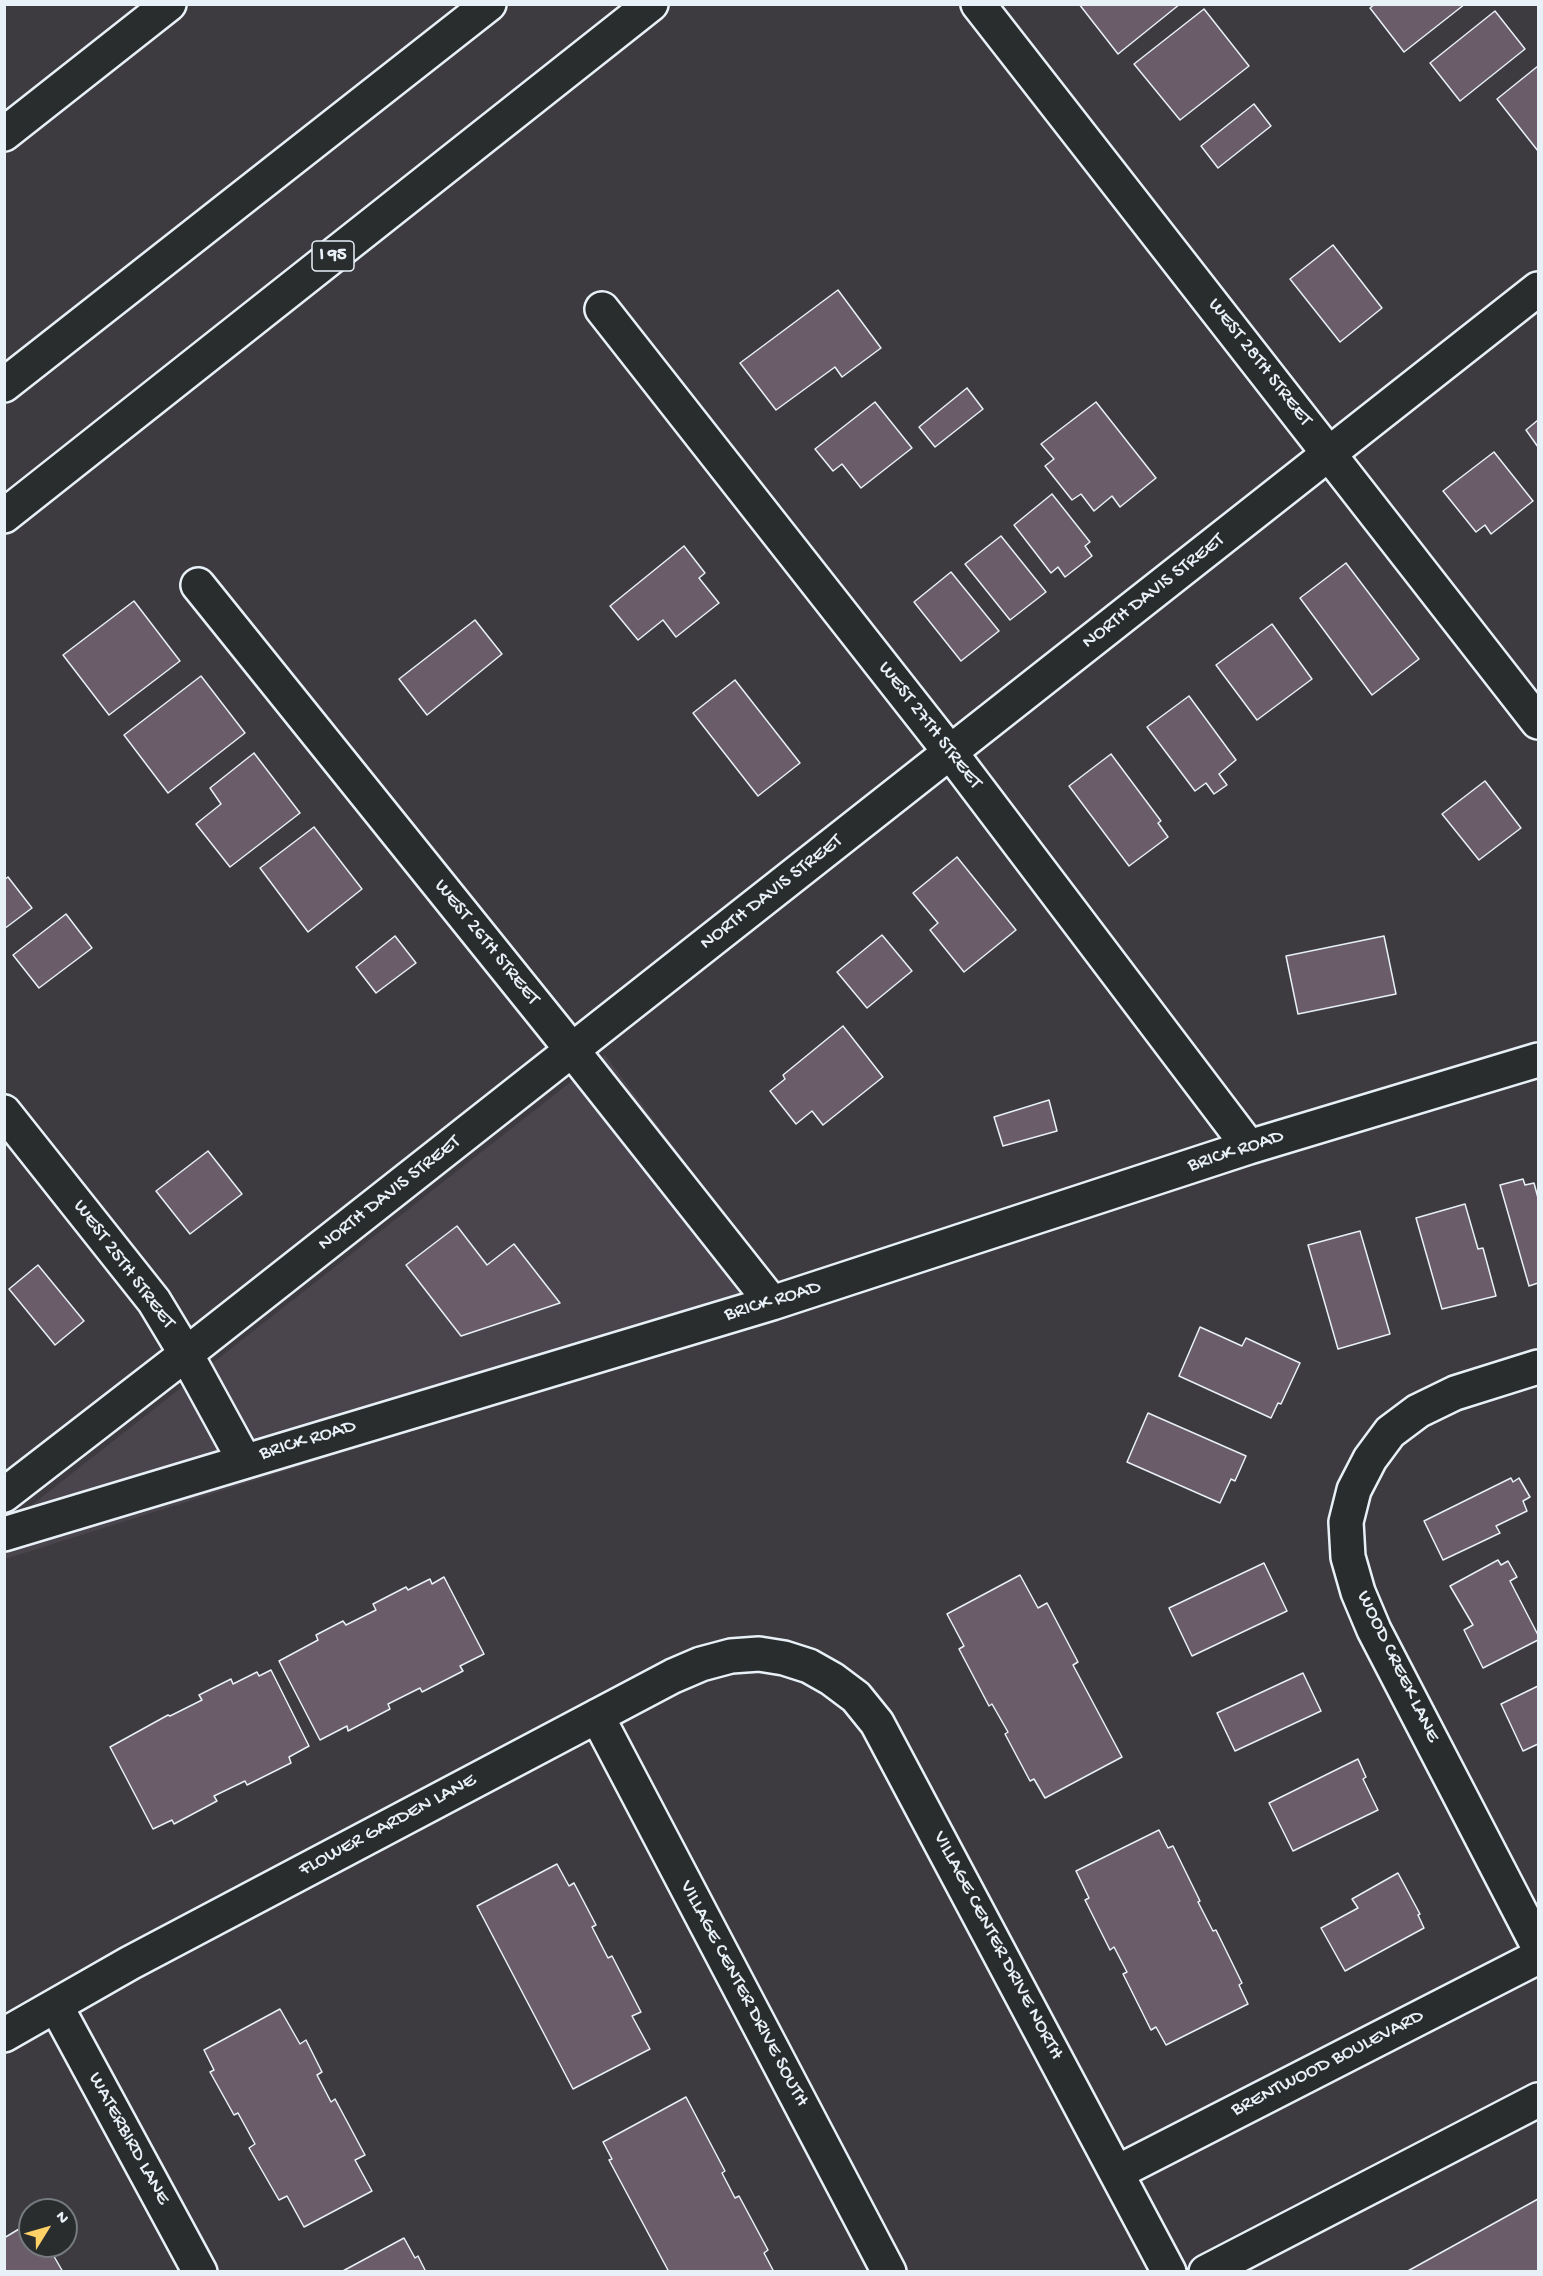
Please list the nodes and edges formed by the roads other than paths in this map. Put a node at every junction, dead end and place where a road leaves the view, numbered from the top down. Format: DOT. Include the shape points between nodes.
graph roads {
  1 [pos="169,4"];
  2 [pos="489,4"];
  3 [pos="651,4"];
  4 [pos="978,4"];
  5 [pos="4,134"];
  6 [pos="1539,289"];
  7 [pos="602,309"];
  8 [pos="4,385"];
  9 [pos="1330,453"];
  10 [pos="4,516"];
  11 [pos="198,585"];
  12 [pos="1539,722"];
  13 [pos="951,752"];
  14 [pos="572,1050"];
  15 [pos="1539,1060"];
  16 [pos="4,1112"];
  17 [pos="1249,1148"];
  18 [pos="772,1303"];
  19 [pos="186,1354"];
  20 [pos="1539,1367"];
  21 [pos="244,1460"];
  22 [pos="4,1495"];
  23 [pos="4,1534"];
  24 [pos="784,1658"];
  25 [pos="597,1716"];
  26 [pos="1539,1946"];
  27 [pos="1539,1957"];
  28 [pos="56,2006"];
  29 [pos="4,2035"];
  30 [pos="1539,2100"];
  31 [pos="1118,2172"];
  32 [pos="200,2271"];
  33 [pos="889,2271"];
  34 [pos="1169,2271"];
  35 [pos="1206,2271"];
  1 -- 5 [label="main road"];
  2 -- 8 [label="main road"];
  3 -- 10 [label="main road, I 95"];
  4 -- 9 [label="main road, WEST 28TH STREET"];
  6 -- 9 [label="main road, NORTH DAVIS STREET"];
  7 -- 13 [label="main road, WEST 27TH STREET"];
  9 -- 12 [label="main road, WEST 28TH STREET"];
  9 -- 13 [label="main road, NORTH DAVIS STREET"];
  11 -- 14 [label="main road, WEST 26TH STREET"];
  13 -- 14 [label="main road, NORTH DAVIS STREET"];
  13 -- 17 [label="main road, WEST 27TH STREET"];
  14 -- 18 [label="main road, WEST 26TH STREET"];
  14 -- 19 [label="main road, NORTH DAVIS STREET"];
  15 -- 17 [label="main road, BRICK ROAD"];
  16 -- 19 [label="main road, WEST 25TH STREET" via="154,1301"];
  17 -- 18 [label="main road, BRICK ROAD"];
  18 -- 21 [label="main road, BRICK ROAD"];
  19 -- 21 [label="main road, WEST 25TH STREET"];
  19 -- 22 [label="main road, NORTH DAVIS STREET"];
  20 -- 26 [label="main road, WOOD CREEK LANE" via="1455,1393 1418,1411 1390,1432 1354,1490 1346,1522 1348,1557 1374,1630"];
  21 -- 23 [label="main road, BRICK ROAD"];
  24 -- 25 [label="main road, FLOWER GARDEN LANE" via="759,1654 731,1656 701,1664"];
  24 -- 31 [label="main road, VILLAGE CENTER DRIVE NORTH" via="832,1679 856,1697 877,1723"];
  25 -- 28 [label="main road, FLOWER GARDEN LANE" via="150,1952"];
  25 -- 33 [label="main road, VILLAGE CENTER DRIVE SOUTH"];
  27 -- 31 [label="main road, BRENTWOOD BOULEVARD"];
  28 -- 29 [label="main road, FLOWER GARDEN LANE"];
  28 -- 32 [label="main road, WATERBIRD LANE"];
  30 -- 35 [label="main road"];
  31 -- 34 [label="main road, VILLAGE CENTER DRIVE NORTH"];
}
